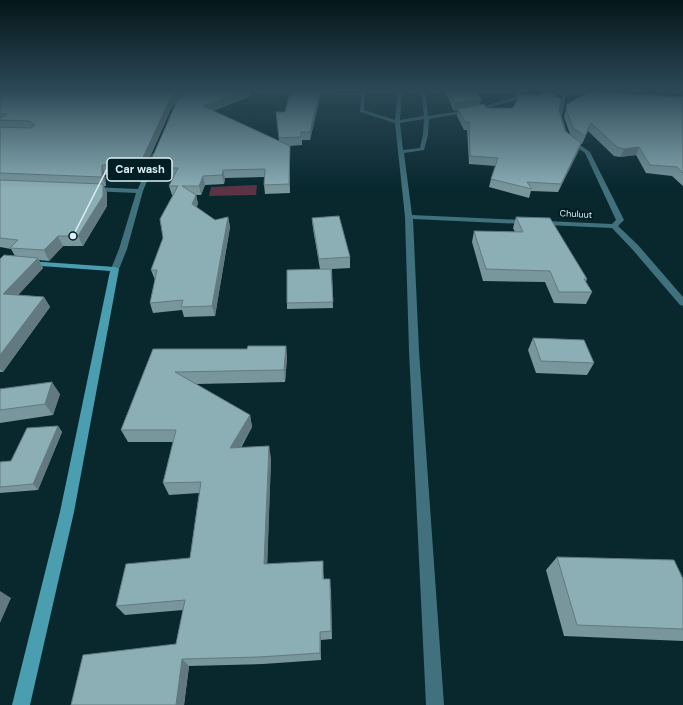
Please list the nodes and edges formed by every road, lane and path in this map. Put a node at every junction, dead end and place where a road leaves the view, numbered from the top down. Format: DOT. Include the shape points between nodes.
graph roads {
  1 [pos="397,122"];
  2 [pos="426,123"];
  3 [pos="562,123"];
  4 [pos="157,149"];
  5 [pos="401,152"];
  6 [pos="86,189"];
  7 [pos="140,190"];
  8 [pos="409,217"];
  9 [pos="614,226"];
  10 [pos="0,261"];
  11 [pos="114,269"];
  12 [pos="683,303"];
  13 [pos="21,705"];
  14 [pos="436,705"];
  1 -- 5 [label="street"];
  2 -- 5 [label="street" via="426,141 422,149"];
  3 -- 9 [label="street" via="567,138 587,152 620,220"];
  4 -- 7 [label="street"];
  5 -- 8 [label="street"];
  6 -- 7 [label="street"];
  7 -- 11 [label="street"];
  8 -- 9 [label="street, Chuluut"];
  8 -- 14 [label="street" via="414,351"];
  9 -- 12 [label="street"];
  10 -- 11 [label="street"];
  11 -- 13 [label="street" via="67,512"];
}
